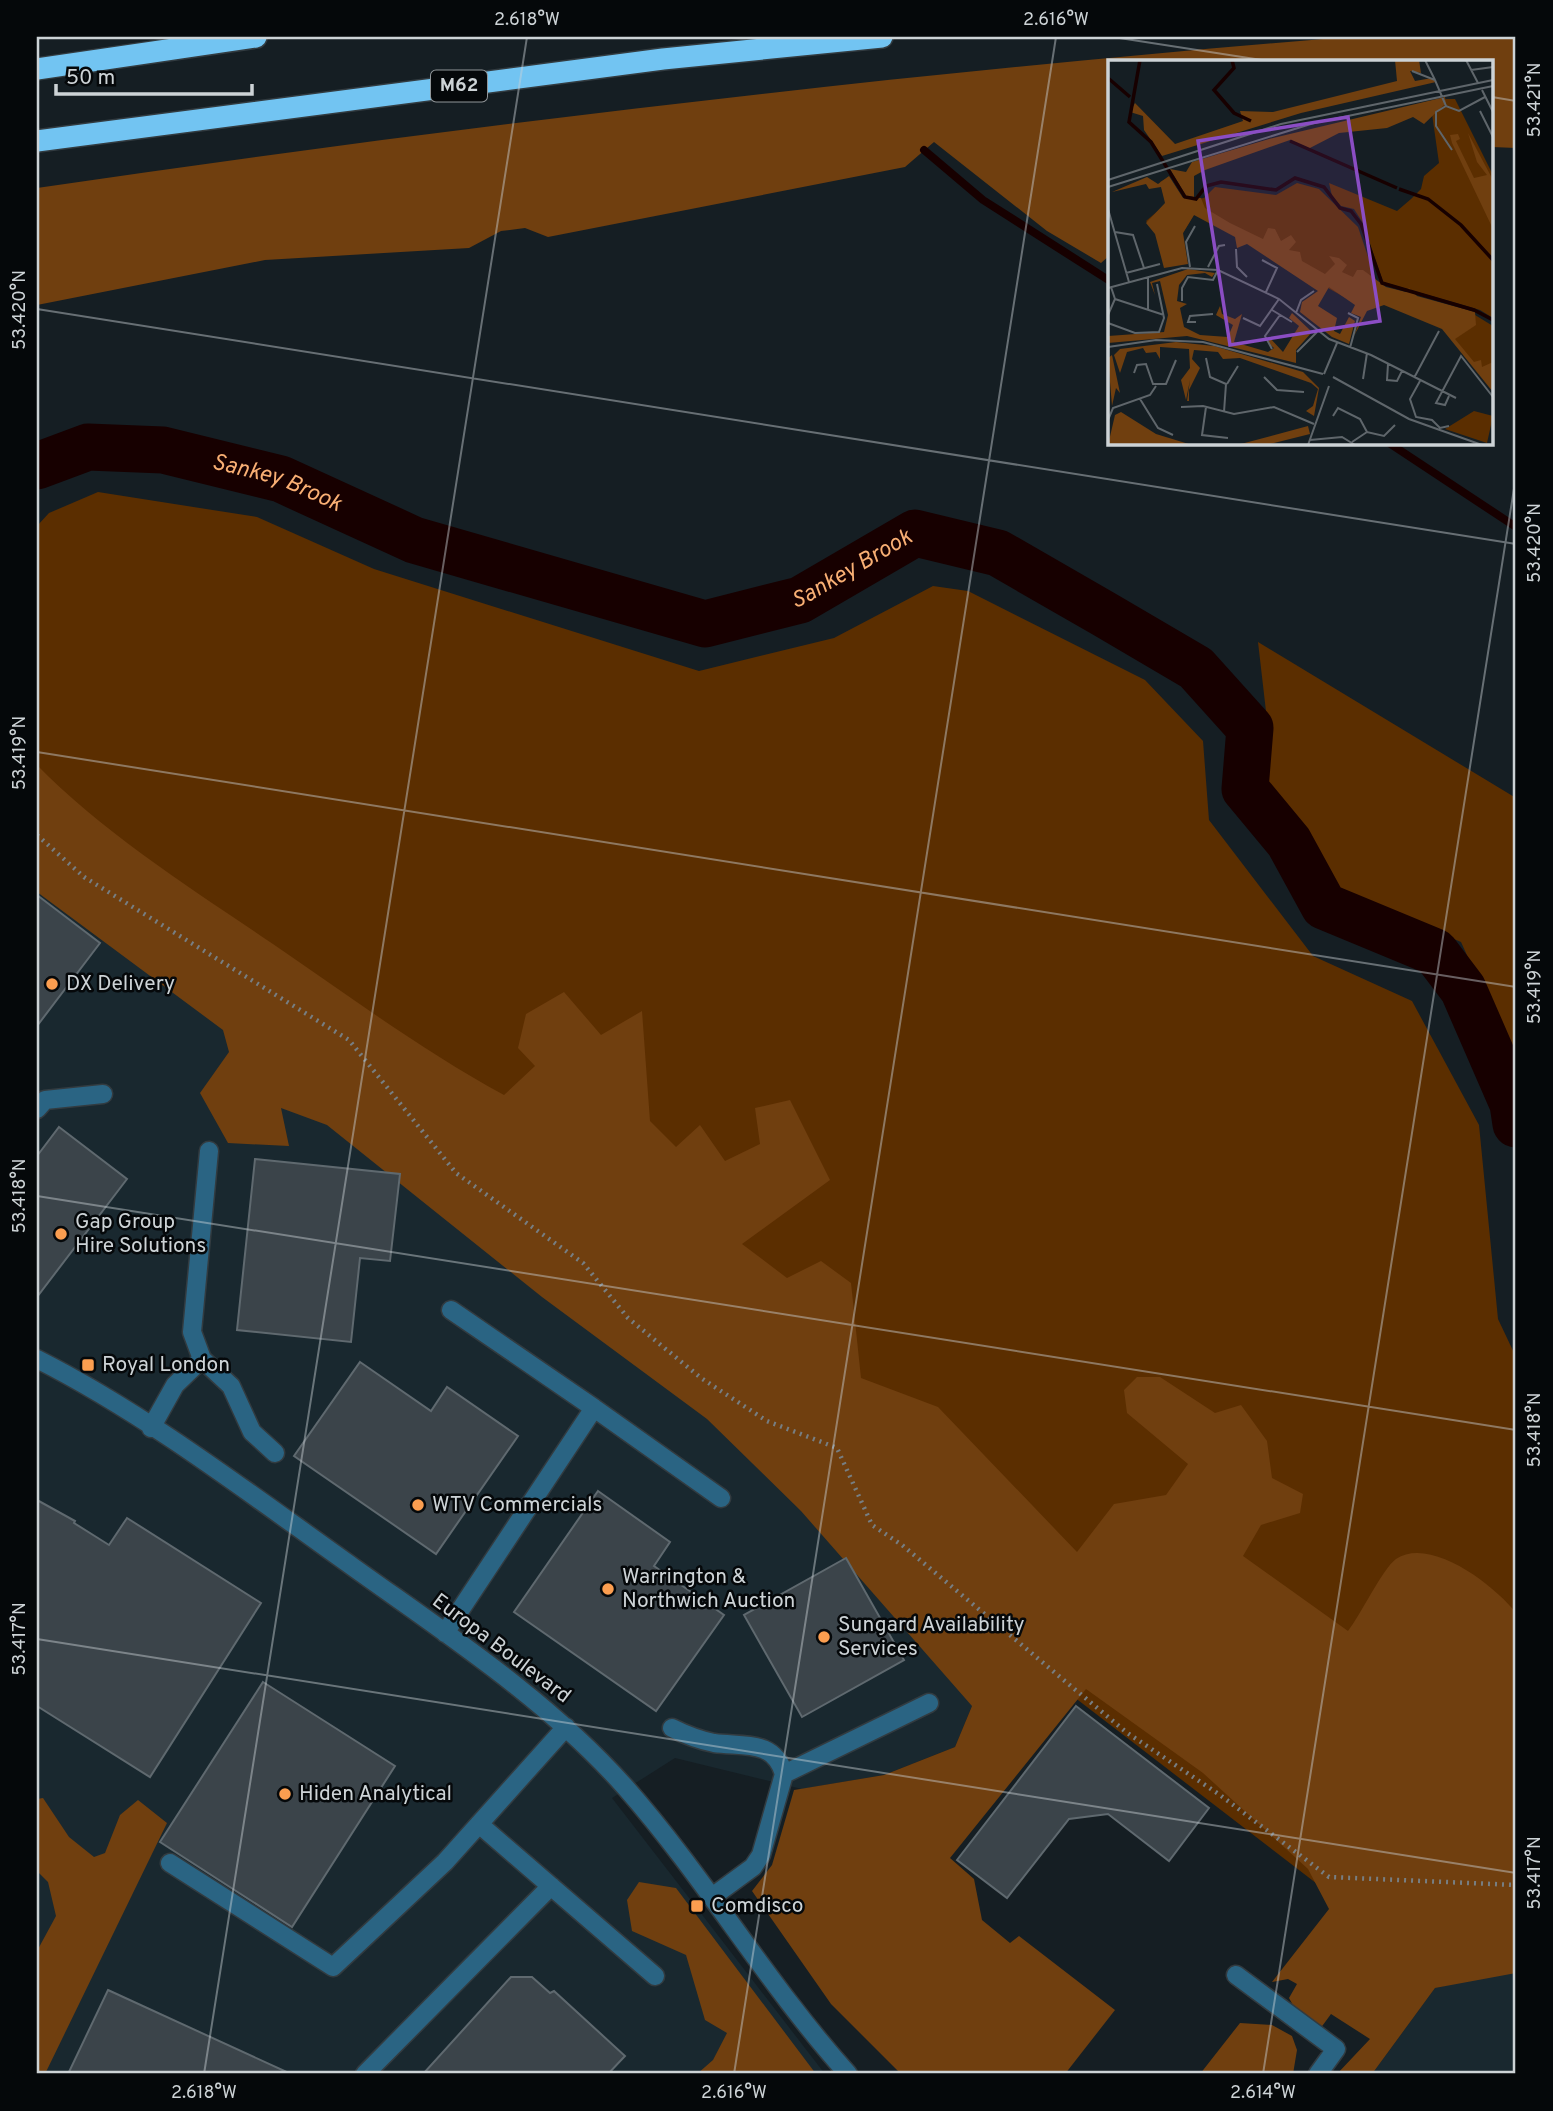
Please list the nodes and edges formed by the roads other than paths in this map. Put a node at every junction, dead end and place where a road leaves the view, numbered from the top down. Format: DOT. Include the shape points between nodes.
graph roads {
  1 [pos="256,37"];
  2 [pos="882,37"];
  3 [pos="37,69"];
  4 [pos="37,141"];
  5 [pos="103,1094"];
  6 [pos="37,1109"];
  7 [pos="209,1151"];
  8 [pos="451,1310"];
  9 [pos="37,1359"];
  10 [pos="202,1359"];
  11 [pos="594,1408"];
  12 [pos="151,1428"];
  13 [pos="275,1453"];
  14 [pos="721,1498"];
  15 [pos="445,1633"];
  16 [pos="929,1703"];
  17 [pos="566,1727"];
  18 [pos="673,1728"];
  19 [pos="784,1774"];
  20 [pos="479,1824"];
  21 [pos="170,1863"];
  22 [pos="551,1886"];
  23 [pos="712,1897"];
  24 [pos="1237,1975"];
  25 [pos="655,1976"];
  26 [pos="365,2074"];
  27 [pos="848,2074"];
  28 [pos="1318,2074"];
  1 -- 3 [label="highway"];
  2 -- 4 [label="highway, M62" via="663,59"];
  5 -- 6 [label="street" via="45,1100"];
  7 -- 10 [label="street" via="192,1318 195,1346"];
  8 -- 11 [label="street"];
  9 -- 12 [label="street, Europa Boulevard"];
  10 -- 12 [label="street" via="175,1385"];
  10 -- 13 [label="street" via="231,1386 252,1432"];
  11 -- 14 [label="street"];
  11 -- 15 [label="street"];
  12 -- 15 [label="street, Europa Boulevard"];
  15 -- 17 [label="street, Europa Boulevard"];
  16 -- 19 [label="street"];
  17 -- 20 [label="street"];
  17 -- 23 [label="street, Europa Boulevard" via="625,1787"];
  18 -- 19 [label="street" via="716,1743 758,1746 771,1752"];
  19 -- 23 [label="street" via="761,1854 753,1867"];
  20 -- 21 [label="street" via="333,1967"];
  20 -- 22 [label="street"];
  22 -- 25 [label="street"];
  22 -- 26 [label="street"];
  23 -- 27 [label="street, Europa Boulevard" via="808,2030"];
  24 -- 28 [label="street" via="1336,2049"];
}
